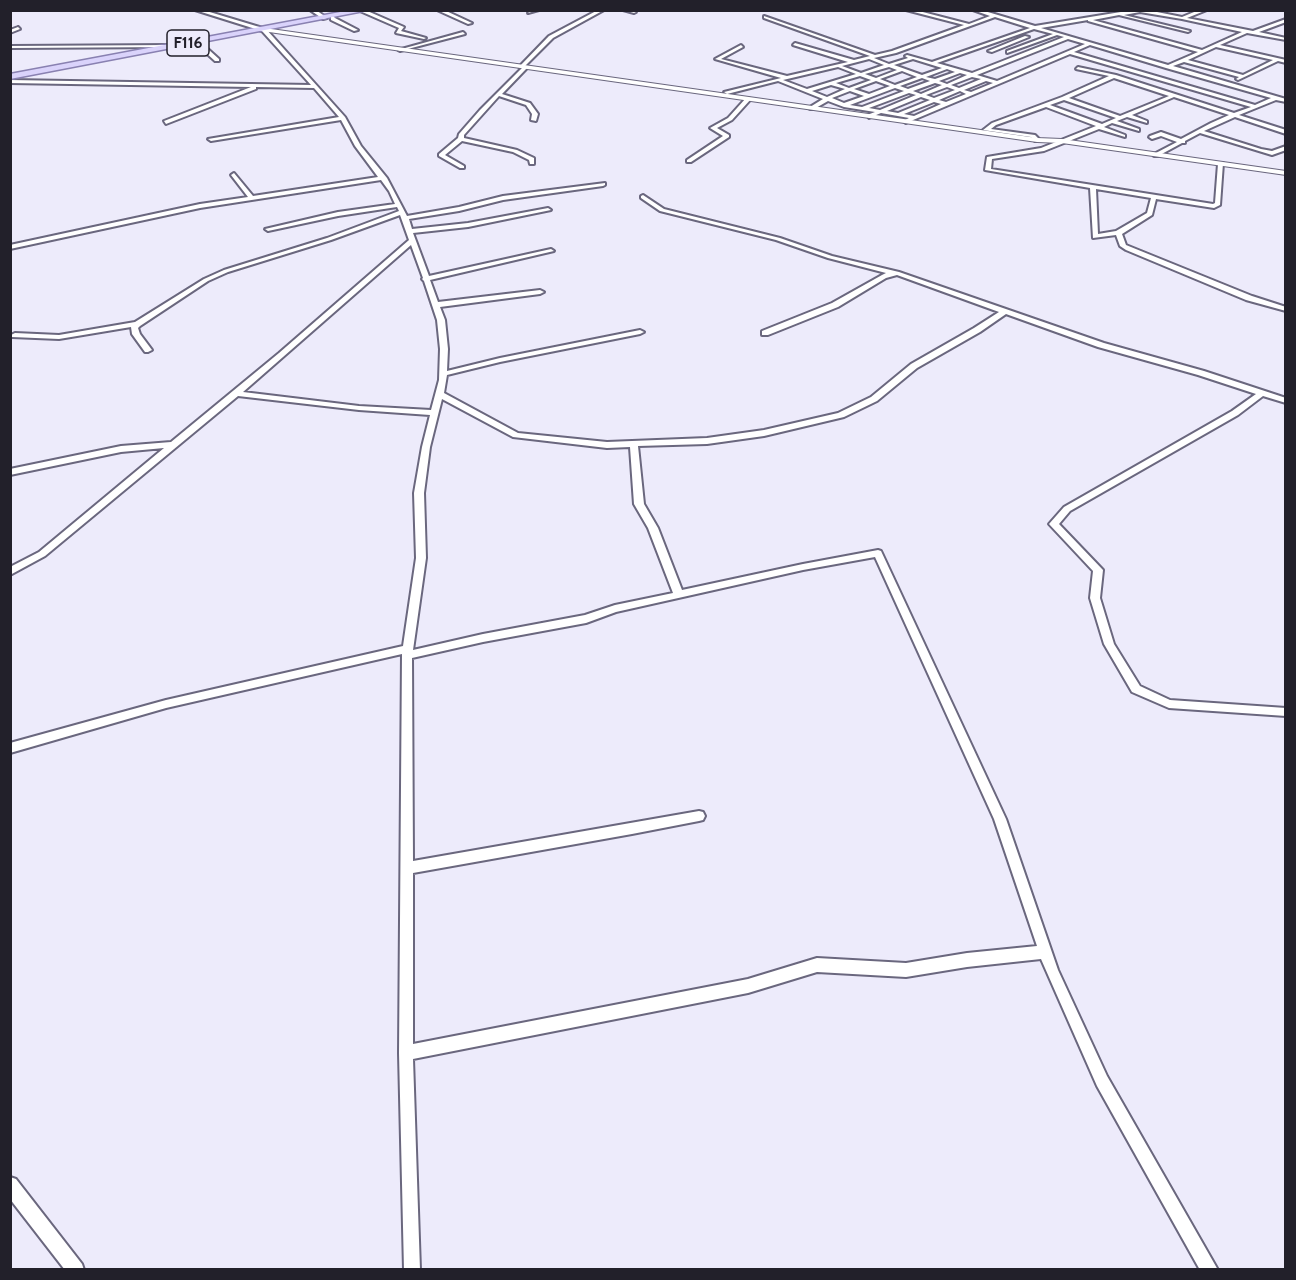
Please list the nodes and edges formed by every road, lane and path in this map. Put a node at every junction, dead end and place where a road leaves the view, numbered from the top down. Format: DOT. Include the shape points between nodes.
graph roads {
  1 [pos="197,10"];
  2 [pos="312,10"];
  3 [pos="439,10"];
  4 [pos="537,10"];
  5 [pos="602,10"];
  6 [pos="625,10"];
  7 [pos="908,10"];
  8 [pos="975,10"];
  9 [pos="1205,10"];
  10 [pos="364,11"];
  11 [pos="1138,11"];
  12 [pos="530,12"];
  13 [pos="634,12"];
  14 [pos="1118,14"];
  15 [pos="993,16"];
  16 [pos="329,17"];
  17 [pos="766,17"];
  18 [pos="1182,18"];
  19 [pos="1087,20"];
  20 [pos="1286,20"];
  21 [pos="470,23"];
  22 [pos="1208,24"];
  23 [pos="970,25"];
  24 [pos="1199,27"];
  25 [pos="18,28"];
  26 [pos="1033,28"];
  27 [pos="264,30"];
  28 [pos="356,30"];
  29 [pos="1045,31"];
  30 [pos="10,32"];
  31 [pos="1250,32"];
  32 [pos="463,33"];
  33 [pos="1055,34"];
  34 [pos="1180,34"];
  35 [pos="424,38"];
  36 [pos="1066,38"];
  37 [pos="1172,38"];
  38 [pos="1286,39"];
  39 [pos="197,42"];
  40 [pos="1165,42"];
  41 [pos="795,44"];
  42 [pos="1089,44"];
  43 [pos="1215,45"];
  44 [pos="173,46"];
  45 [pos="741,46"];
  46 [pos="10,47"];
  47 [pos="400,50"];
  48 [pos="990,51"];
  49 [pos="1200,51"];
  50 [pos="894,52"];
  51 [pos="1009,52"];
  52 [pos="1072,53"];
  53 [pos="873,58"];
  54 [pos="913,58"];
  55 [pos="217,60"];
  56 [pos="1183,60"];
  57 [pos="1277,60"];
  58 [pos="856,62"];
  59 [pos="1286,62"];
  60 [pos="933,63"];
  61 [pos="1158,64"];
  62 [pos="887,65"];
  63 [pos="840,67"];
  64 [pos="948,67"];
  65 [pos="1168,67"];
  66 [pos="523,68"];
  67 [pos="1078,68"];
  68 [pos="901,70"];
  69 [pos="961,70"];
  70 [pos="1141,72"];
  71 [pos="808,74"];
  72 [pos="859,74"];
  73 [pos="974,75"];
  74 [pos="921,76"];
  75 [pos="1114,76"];
  76 [pos="1243,76"];
  77 [pos="789,78"];
  78 [pos="10,79"];
  79 [pos="986,79"];
  80 [pos="779,80"];
  81 [pos="876,80"];
  82 [pos="934,81"];
  83 [pos="830,83"];
  84 [pos="999,83"];
  85 [pos="1227,84"];
  86 [pos="946,85"];
  87 [pos="893,86"];
  88 [pos="257,87"];
  89 [pos="315,87"];
  90 [pos="850,89"];
  91 [pos="959,89"];
  92 [pos="907,90"];
  93 [pos="806,91"];
  94 [pos="727,92"];
  95 [pos="971,94"];
  96 [pos="500,95"];
  97 [pos="920,95"];
  98 [pos="869,96"];
  99 [pos="1172,96"];
  100 [pos="981,97"];
  101 [pos="827,98"];
  102 [pos="1064,98"];
  103 [pos="1276,98"];
  104 [pos="748,99"];
  105 [pos="932,99"];
  106 [pos="881,101"];
  107 [pos="1286,101"];
  108 [pos="946,104"];
  109 [pos="844,105"];
  110 [pos="894,105"];
  111 [pos="1046,105"];
  112 [pos="1254,106"];
  113 [pos="812,108"];
  114 [pos="861,109"];
  115 [pos="907,110"];
  116 [pos="834,112"];
  117 [pos="877,112"];
  118 [pos="896,115"];
  119 [pos="1127,115"];
  120 [pos="1233,115"];
  121 [pos="869,116"];
  122 [pos="343,118"];
  123 [pos="910,119"];
  124 [pos="1144,119"];
  125 [pos="534,120"];
  126 [pos="166,122"];
  127 [pos="1113,122"];
  128 [pos="1100,126"];
  129 [pos="1137,130"];
  130 [pos="1201,132"];
  131 [pos="1286,132"];
  132 [pos="1124,136"];
  133 [pos="211,139"];
  134 [pos="461,139"];
  135 [pos="1037,140"];
  136 [pos="1063,142"];
  137 [pos="1183,142"];
  138 [pos="1175,146"];
  139 [pos="1285,148"];
  140 [pos="1158,152"];
  141 [pos="689,161"];
  142 [pos="532,163"];
  143 [pos="1221,164"];
  144 [pos="462,167"];
  145 [pos="1286,173"];
  146 [pos="234,176"];
  147 [pos="384,178"];
  148 [pos="603,184"];
  149 [pos="1093,187"];
  150 [pos="1154,196"];
  151 [pos="251,197"];
  152 [pos="643,197"];
  153 [pos="371,210"];
  154 [pos="548,210"];
  155 [pos="402,211"];
  156 [pos="391,217"];
  157 [pos="268,230"];
  158 [pos="1118,232"];
  159 [pos="411,236"];
  160 [pos="10,247"];
  161 [pos="551,251"];
  162 [pos="897,273"];
  163 [pos="425,279"];
  164 [pos="540,292"];
  165 [pos="435,305"];
  166 [pos="1286,309"];
  167 [pos="1005,311"];
  168 [pos="137,324"];
  169 [pos="640,332"];
  170 [pos="765,333"];
  171 [pos="15,335"];
  172 [pos="148,350"];
  173 [pos="443,374"];
  174 [pos="235,393"];
  175 [pos="1262,393"];
  176 [pos="439,394"];
  177 [pos="1286,401"];
  178 [pos="434,413"];
  179 [pos="634,444"];
  180 [pos="172,445"];
  181 [pos="10,472"];
  182 [pos="10,572"];
  183 [pos="679,596"];
  184 [pos="407,652"];
  185 [pos="1286,712"];
  186 [pos="10,748"];
  187 [pos="699,816"];
  188 [pos="406,868"];
  189 [pos="1046,952"];
  190 [pos="406,1053"];
  191 [pos="10,1185"];
  192 [pos="76,1269"];
  193 [pos="412,1269"];
  194 [pos="1210,1269"];
  1 -- 27 [label="street"];
  2 -- 16 [label="street"];
  3 -- 21 [label="street"];
  4 -- 12 [label="street"];
  5 -- 66 [label="street" via="551,37"];
  6 -- 13 [label="street"];
  7 -- 23 [label="street"];
  8 -- 15 [label="street"];
  9 -- 18 [label="street"];
  10 -- 16 [label="main road, F116"];
  10 -- 35 [label="street" via="402,28 398,32"];
  11 -- 14 [label="street"];
  11 -- 18 [label="street"];
  14 -- 19 [label="street"];
  14 -- 34 [label="street" via="1189,31"];
  15 -- 23 [label="street"];
  15 -- 26 [label="street"];
  16 -- 27 [label="main road, F116"];
  16 -- 28 [label="street"];
  17 -- 53 [label="street"];
  18 -- 22 [label="street"];
  19 -- 26 [label="street"];
  19 -- 40 [label="street"];
  20 -- 31 [label="street"];
  22 -- 24 [label="street"];
  22 -- 31 [label="street"];
  23 -- 50 [label="street"];
  25 -- 30 [label="street"];
  26 -- 29 [label="street"];
  26 -- 60 [label="street"];
  27 -- 39 [label="main road, F116"];
  27 -- 47 [label="street"];
  27 -- 89 [label="street"];
  29 -- 33 [label="street"];
  29 -- 48 [label="street"];
  31 -- 38 [label="street"];
  31 -- 43 [label="street"];
  32 -- 47 [label="street"];
  33 -- 36 [label="street"];
  33 -- 51 [label="street"];
  36 -- 42 [label="street"];
  36 -- 73 [label="street"];
  37 -- 40 [label="street"];
  39 -- 44 [label="main road, F116"];
  39 -- 55 [label="street"];
  40 -- 49 [label="street"];
  41 -- 58 [label="street"];
  42 -- 52 [label="street"];
  42 -- 61 [label="street"];
  43 -- 49 [label="street"];
  43 -- 57 [label="street"];
  44 -- 46 [label="street"];
  44 -- 78 [label="main road, F116"];
  45 -- 77 [label="street" via="717,59"];
  47 -- 66 [label="street"];
  49 -- 56 [label="street"];
  50 -- 53 [label="street"];
  50 -- 54 [label="street"];
  52 -- 70 [label="street"];
  52 -- 84 [label="street"];
  53 -- 58 [label="street"];
  53 -- 62 [label="street"];
  54 -- 60 [label="street"];
  54 -- 62 [label="street"];
  56 -- 65 [label="street"];
  56 -- 76 [label="street"];
  57 -- 59 [label="street"];
  57 -- 76 [label="street"];
  58 -- 63 [label="street"];
  60 -- 64 [label="street"];
  61 -- 65 [label="street"];
  61 -- 70 [label="street"];
  62 -- 68 [label="street"];
  62 -- 72 [label="street"];
  63 -- 71 [label="street"];
  63 -- 72 [label="street"];
  64 -- 69 [label="street"];
  64 -- 74 [label="street"];
  65 -- 85 [label="street"];
  66 -- 96 [label="street"];
  66 -- 104 [label="street"];
  67 -- 75 [label="street"];
  68 -- 74 [label="street"];
  68 -- 81 [label="street"];
  69 -- 73 [label="street"];
  69 -- 82 [label="street"];
  70 -- 112 [label="street"];
  71 -- 77 [label="street"];
  71 -- 83 [label="street"];
  72 -- 81 [label="street"];
  72 -- 83 [label="street"];
  73 -- 79 [label="street"];
  73 -- 86 [label="street"];
  74 -- 82 [label="street"];
  74 -- 87 [label="street"];
  75 -- 99 [label="street"];
  75 -- 102 [label="street"];
  76 -- 85 [label="street"];
  77 -- 80 [label="street"];
  78 -- 88 [label="street"];
  79 -- 84 [label="street"];
  79 -- 91 [label="street"];
  80 -- 93 [label="street"];
  80 -- 94 [label="street"];
  81 -- 87 [label="street"];
  81 -- 90 [label="street"];
  82 -- 86 [label="street"];
  82 -- 92 [label="street"];
  83 -- 90 [label="street"];
  83 -- 93 [label="street"];
  84 -- 95 [label="street"];
  85 -- 103 [label="street"];
  86 -- 91 [label="street"];
  86 -- 97 [label="street"];
  87 -- 92 [label="street"];
  87 -- 98 [label="street"];
  88 -- 89 [label="street"];
  88 -- 126 [label="street"];
  89 -- 122 [label="street"];
  90 -- 98 [label="street"];
  90 -- 101 [label="street"];
  91 -- 95 [label="street"];
  91 -- 105 [label="street"];
  92 -- 97 [label="street"];
  92 -- 106 [label="street"];
  93 -- 101 [label="street"];
  95 -- 100 [label="street"];
  95 -- 108 [label="street"];
  96 -- 125 [label="street" via="528,104 535,114"];
  96 -- 134 [label="street"];
  97 -- 105 [label="street"];
  97 -- 110 [label="street"];
  98 -- 106 [label="street"];
  98 -- 109 [label="street"];
  99 -- 119 [label="street"];
  99 -- 120 [label="street"];
  101 -- 109 [label="street"];
  101 -- 113 [label="street"];
  102 -- 111 [label="street"];
  102 -- 119 [label="street"];
  103 -- 107 [label="street"];
  103 -- 112 [label="street"];
  104 -- 113 [label="street"];
  104 -- 141 [label="street" via="730,119 713,128 727,136"];
  105 -- 108 [label="street"];
  105 -- 115 [label="street"];
  106 -- 110 [label="street"];
  106 -- 114 [label="street"];
  108 -- 123 [label="street"];
  109 -- 114 [label="street"];
  109 -- 116 [label="street"];
  110 -- 115 [label="street"];
  110 -- 117 [label="street"];
  111 -- 128 [label="street"];
  111 -- 135 [label="street" via="986,130 1033,136"];
  112 -- 120 [label="street"];
  113 -- 116 [label="street"];
  114 -- 117 [label="street"];
  115 -- 118 [label="street"];
  116 -- 121 [label="street"];
  117 -- 118 [label="street"];
  117 -- 121 [label="street"];
  118 -- 123 [label="street"];
  119 -- 124 [label="street"];
  119 -- 127 [label="street"];
  120 -- 130 [label="street"];
  120 -- 131 [label="street"];
  121 -- 123 [label="street"];
  122 -- 133 [label="street"];
  122 -- 147 [label="street" via="358,146"];
  123 -- 135 [label="street"];
  127 -- 128 [label="street"];
  127 -- 129 [label="street"];
  128 -- 132 [label="street"];
  128 -- 136 [label="street"];
  130 -- 137 [label="street"];
  130 -- 139 [label="street" via="1272,153"];
  134 -- 142 [label="street" via="514,152 532,159"];
  134 -- 144 [label="street" via="441,155"];
  135 -- 136 [label="street"];
  136 -- 140 [label="street"];
  136 -- 149 [label="street" via="1042,150 989,158 988,170"];
  137 -- 138 [label="street"];
  137 -- 138 [label="street" via="1161,134 1152,136"];
  138 -- 140 [label="street"];
  140 -- 143 [label="street"];
  143 -- 145 [label="street"];
  143 -- 150 [label="street" via="1217,205"];
  146 -- 151 [label="street"];
  147 -- 151 [label="street"];
  147 -- 155 [label="street"];
  148 -- 155 [label="street" via="503,198 459,209"];
  149 -- 150 [label="street"];
  149 -- 158 [label="street" via="1095,237"];
  150 -- 158 [label="street" via="1150,214"];
  151 -- 160 [label="street"];
  152 -- 162 [label="street" via="662,210"];
  153 -- 155 [label="street"];
  153 -- 156 [label="street"];
  153 -- 157 [label="street"];
  154 -- 159 [label="street"];
  155 -- 156 [label="street"];
  155 -- 159 [label="street"];
  156 -- 168 [label="street" via="216,276"];
  158 -- 166 [label="street" via="1128,249"];
  159 -- 163 [label="street"];
  159 -- 174 [label="street" via="291,348"];
  161 -- 163 [label="street"];
  162 -- 167 [label="street"];
  162 -- 170 [label="street" via="884,276 835,305"];
  163 -- 165 [label="street"];
  164 -- 165 [label="street"];
  165 -- 173 [label="street" via="441,320"];
  167 -- 175 [label="street" via="1101,345"];
  167 -- 179 [label="street" via="914,366 874,399 841,415 764,433 707,441"];
  168 -- 171 [label="street" via="59,337"];
  168 -- 172 [label="street" via="136,334"];
  169 -- 173 [label="street"];
  173 -- 176 [label="street"];
  174 -- 178 [label="street"];
  174 -- 180 [label="street"];
  175 -- 177 [label="street"];
  175 -- 185 [label="street" via="1226,418 1067,509 1054,524 1098,570 1095,598 1109,644 1136,690 1169,704"];
  176 -- 178 [label="street"];
  176 -- 179 [label="street" via="516,435 607,445"];
  178 -- 184 [label="street" via="419,493 421,558"];
  179 -- 183 [label="street" via="639,504 653,528"];
  180 -- 181 [label="street" via="121,449"];
  180 -- 182 [label="street" via="42,554"];
  183 -- 184 [label="street" via="586,619"];
  183 -- 189 [label="street" via="878,554 1000,819"];
  184 -- 186 [label="street" via="177,702"];
  184 -- 188 [label="street"];
  187 -- 188 [label="street"];
  188 -- 190 [label="street"];
  189 -- 190 [label="street" via="906,970 817,965 748,986"];
  189 -- 194 [label="street" via="1102,1081"];
  190 -- 193 [label="street"];
  191 -- 192 [label="street"];
}
